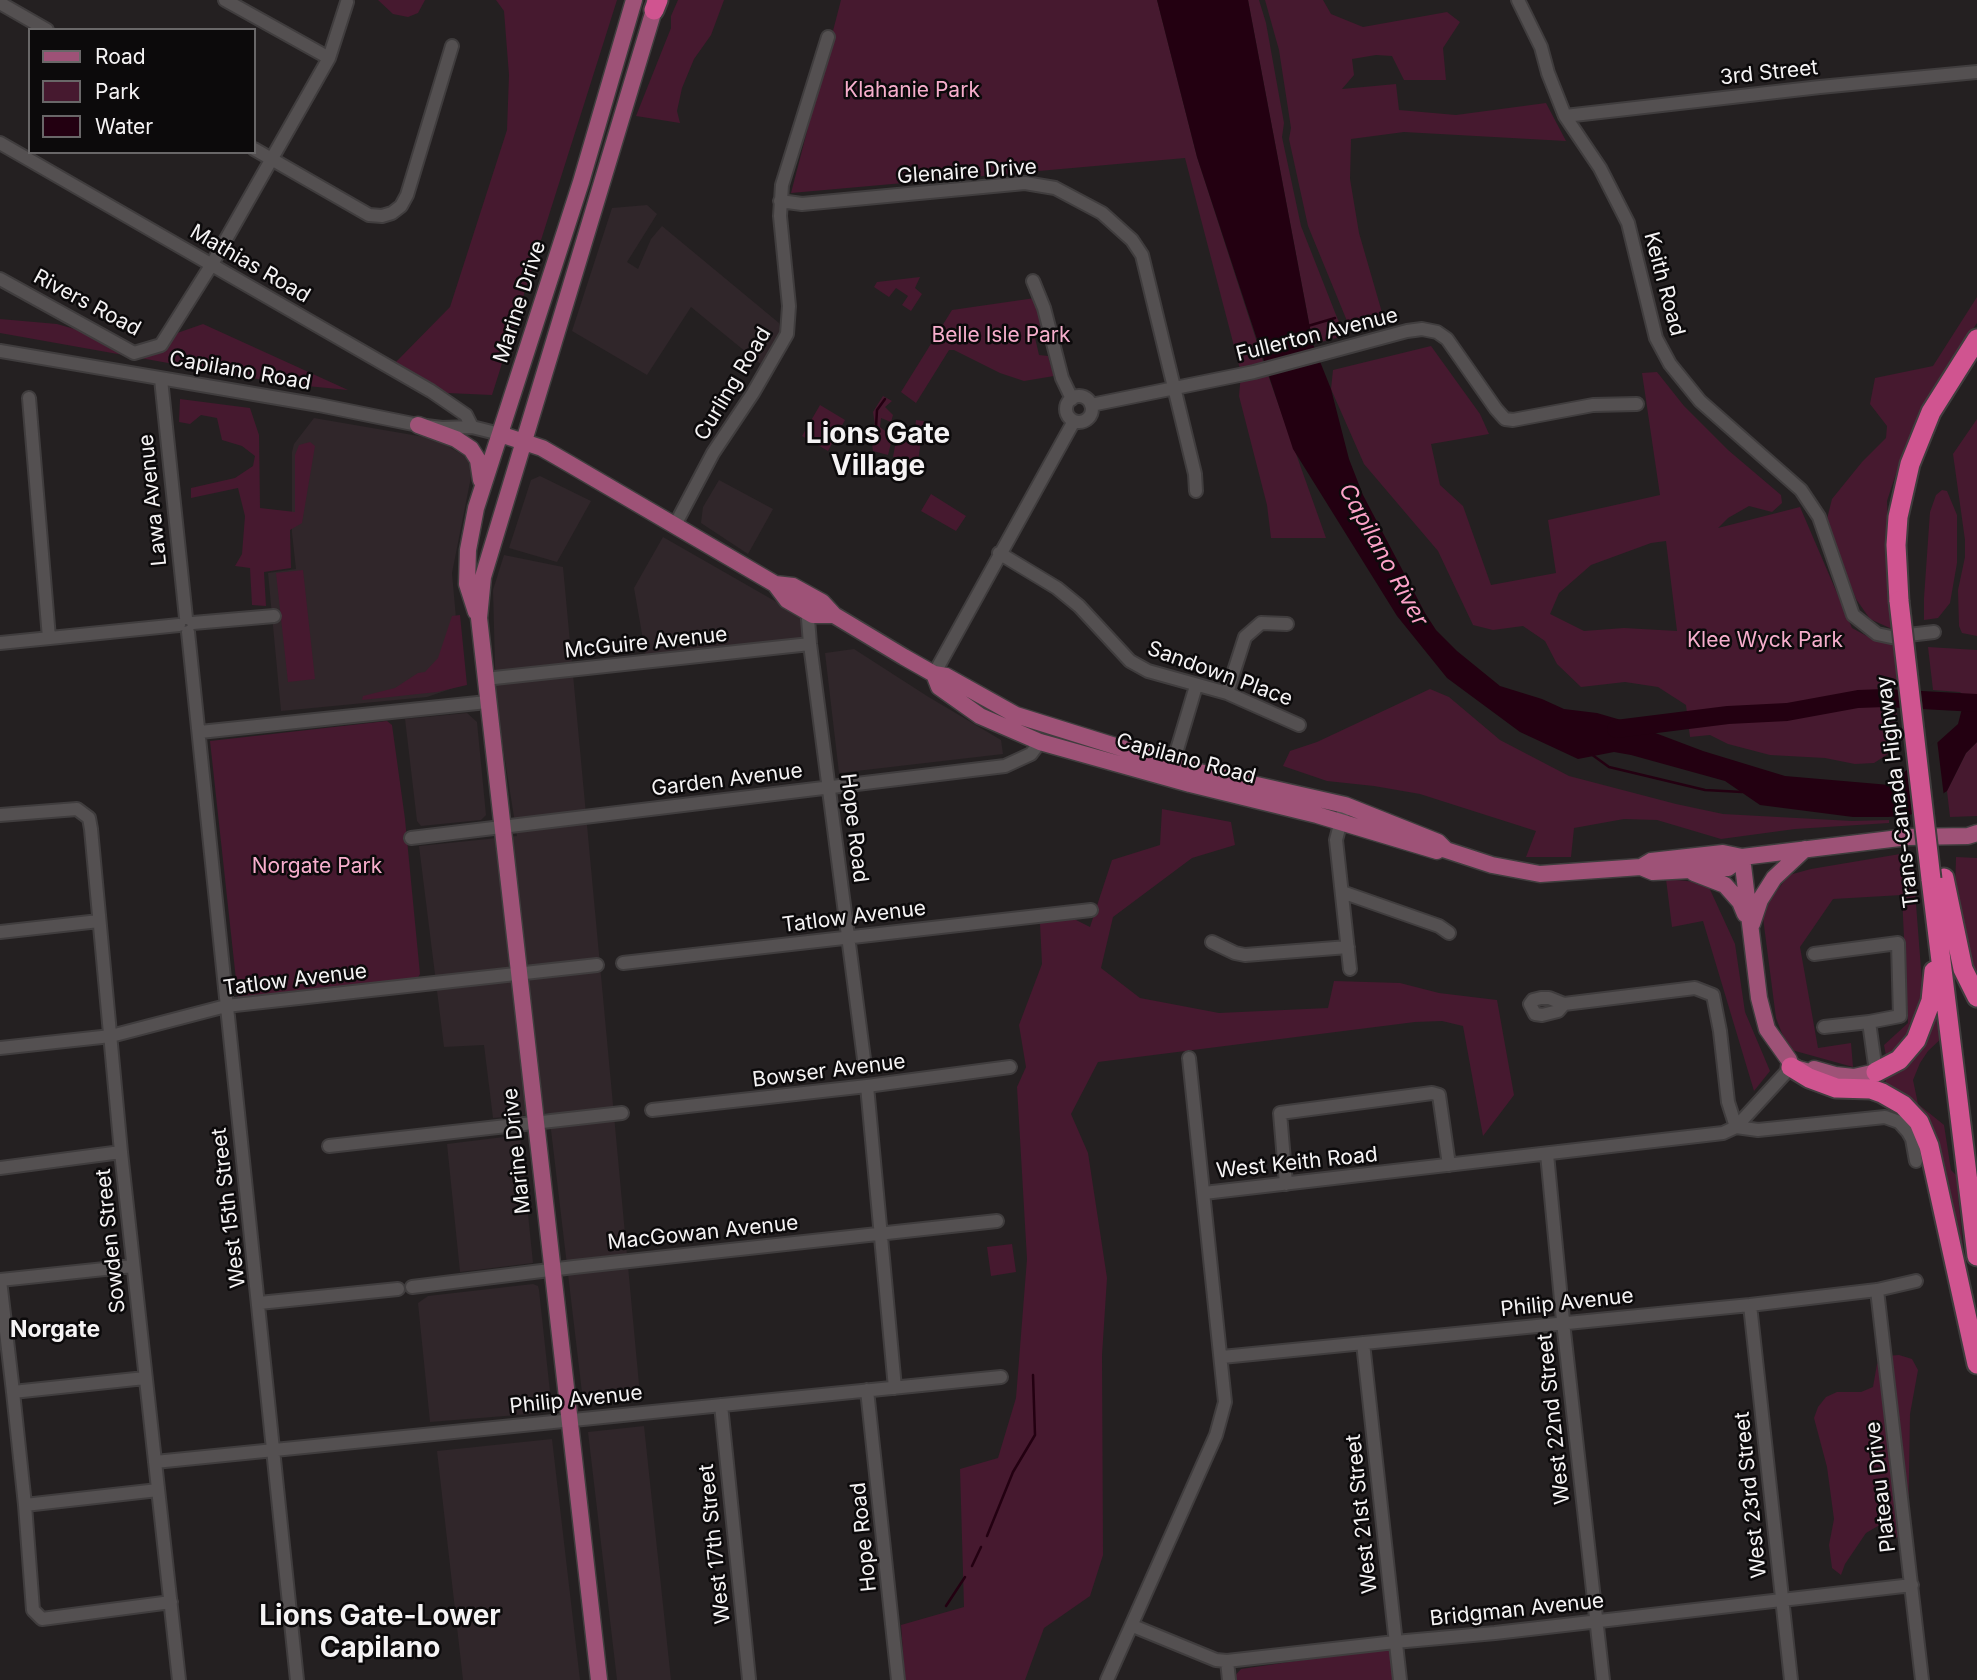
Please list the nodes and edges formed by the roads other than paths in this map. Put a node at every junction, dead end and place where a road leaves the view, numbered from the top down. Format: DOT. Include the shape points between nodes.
graph roads {
  1 [pos="225,0"];
  2 [pos="634,0"];
  3 [pos="1518,0"];
  4 [pos="347,2"];
  5 [pos="0,3"];
  6 [pos="656,3"];
  7 [pos="44,28"];
  8 [pos="828,37"];
  9 [pos="452,46"];
  10 [pos="329,58"];
  11 [pos="1977,72"];
  12 [pos="1565,116"];
  13 [pos="0,143"];
  14 [pos="256,150"];
  15 [pos="272,160"];
  16 [pos="780,207"];
  17 [pos="212,264"];
  18 [pos="0,279"];
  19 [pos="1033,281"];
  20 [pos="1977,339"];
  21 [pos="0,351"];
  22 [pos="1977,362"];
  23 [pos="161,379"];
  24 [pos="1172,389"];
  25 [pos="29,398"];
  26 [pos="1072,399"];
  27 [pos="1637,404"];
  28 [pos="1091,405"];
  29 [pos="1074,421"];
  30 [pos="418,425"];
  31 [pos="472,427"];
  32 [pos="500,434"];
  33 [pos="525,442"];
  34 [pos="482,486"];
  35 [pos="1196,491"];
  36 [pos="675,525"];
  37 [pos="999,553"];
  38 [pos="483,577"];
  39 [pos="775,584"];
  40 [pos="1905,600"];
  41 [pos="813,614"];
  42 [pos="834,615"];
  43 [pos="274,616"];
  44 [pos="479,618"];
  45 [pos="186,624"];
  46 [pos="1287,624"];
  47 [pos="1934,632"];
  48 [pos="49,638"];
  49 [pos="0,643"];
  50 [pos="810,644"];
  51 [pos="934,674"];
  52 [pos="485,679"];
  53 [pos="1196,686"];
  54 [pos="1227,693"];
  55 [pos="487,702"];
  56 [pos="1299,724"];
  57 [pos="200,733"];
  58 [pos="1040,742"];
  59 [pos="1131,752"];
  60 [pos="1176,753"];
  61 [pos="830,786"];
  62 [pos="1345,805"];
  63 [pos="0,815"];
  64 [pos="1342,822"];
  65 [pos="503,826"];
  66 [pos="1974,837"];
  67 [pos="411,838"];
  68 [pos="1805,849"];
  69 [pos="1446,850"];
  70 [pos="1742,857"];
  71 [pos="1641,867"];
  72 [pos="1688,870"];
  73 [pos="1938,878"];
  74 [pos="1342,892"];
  75 [pos="1091,910"];
  76 [pos="99,921"];
  77 [pos="1751,929"];
  78 [pos="0,933"];
  79 [pos="1449,933"];
  80 [pos="849,937"];
  81 [pos="1212,942"];
  82 [pos="1348,947"];
  83 [pos="1814,954"];
  84 [pos="622,963"];
  85 [pos="597,965"];
  86 [pos="1350,969"];
  87 [pos="519,974"];
  88 [pos="1977,997"];
  89 [pos="1564,1004"];
  90 [pos="226,1006"];
  91 [pos="1869,1021"];
  92 [pos="1824,1027"];
  93 [pos="111,1036"];
  94 [pos="1778,1043"];
  95 [pos="0,1048"];
  96 [pos="1189,1058"];
  97 [pos="864,1059"];
  98 [pos="1010,1067"];
  99 [pos="1791,1067"];
  100 [pos="1822,1072"];
  101 [pos="1877,1072"];
  102 [pos="867,1086"];
  103 [pos="652,1110"];
  104 [pos="622,1113"];
  105 [pos="535,1122"];
  106 [pos="1735,1127"];
  107 [pos="1977,1145"];
  108 [pos="328,1146"];
  109 [pos="121,1152"];
  110 [pos="1547,1154"];
  111 [pos="1916,1161"];
  112 [pos="1448,1165"];
  113 [pos="0,1168"];
  114 [pos="1286,1184"];
  115 [pos="1204,1193"];
  116 [pos="998,1220"];
  117 [pos="880,1233"];
  118 [pos="1977,1256"];
  119 [pos="133,1266"];
  120 [pos="552,1270"];
  121 [pos="0,1280"];
  122 [pos="1916,1281"];
  123 [pos="412,1287"];
  124 [pos="398,1289"];
  125 [pos="1877,1290"];
  126 [pos="259,1303"];
  127 [pos="1749,1305"];
  128 [pos="1563,1322"];
  129 [pos="1363,1343"];
  130 [pos="1222,1357"];
  131 [pos="1977,1364"];
  132 [pos="1000,1377"];
  133 [pos="145,1378"];
  134 [pos="895,1388"];
  135 [pos="867,1390"];
  136 [pos="13,1392"];
  137 [pos="720,1405"];
  138 [pos="569,1420"];
  139 [pos="273,1450"];
  140 [pos="155,1462"];
  141 [pos="158,1490"];
  142 [pos="25,1505"];
  143 [pos="1912,1585"];
  144 [pos="1782,1600"];
  145 [pos="170,1602"];
  146 [pos="1596,1621"];
  147 [pos="1133,1626"];
  148 [pos="1395,1642"];
  149 [pos="1227,1661"];
  150 [pos="749,1679"];
  151 [pos="179,1680"];
  152 [pos="297,1680"];
  153 [pos="599,1680"];
  154 [pos="898,1680"];
  155 [pos="1107,1680"];
  156 [pos="1229,1680"];
  157 [pos="1400,1680"];
  158 [pos="1603,1680"];
  159 [pos="1791,1680"];
  160 [pos="1922,1680"];
  1 -- 10 [label="street"];
  2 -- 32 [label="main road, Marine Drive"];
  3 -- 12 [label="street, Keith Road" via="1541,47"];
  4 -- 10 [label="street, Rivers Road"];
  5 -- 7 [label="street"];
  6 -- 33 [label="main road, Marine Drive"];
  8 -- 16 [label="street, Curling Road" via="786,165"];
  9 -- 15 [label="street" via="407,195 392,213 369,215"];
  10 -- 15 [label="street, Rivers Road"];
  11 -- 12 [label="street, 3rd Street"];
  12 -- 47 [label="street, Keith Road" via="1600,168 1628,223 1656,338 1670,364 1700,401 1801,490 1819,517 1853,615 1877,634"];
  13 -- 17 [label="street, Mathias Road"];
  14 -- 15 [label="street"];
  15 -- 17 [label="street, Rivers Road"];
  16 -- 24 [label="street, Glenaire Drive" via="1025,183 1055,188 1102,213 1142,255"];
  16 -- 36 [label="street, Curling Road" via="789,306 787,334 713,453"];
  17 -- 18 [label="street, Rivers Road" via="161,345 134,353"];
  17 -- 31 [label="street, Mathias Road" via="442,398 466,415"];
  19 -- 26 [label="street"];
  20 -- 40 [label="highway, Trans-Canada Highway" via="1931,412 1910,464 1896,545"];
  21 -- 23 [label="street, Capilano Road"];
  22 -- 40 [label="highway, Trans-Canada Highway" via="1943,418 1922,468 1910,532"];
  23 -- 30 [label="street, Capilano Road"];
  23 -- 45 [label="street, Lawa Avenue"];
  24 -- 27 [label="street, Fullerton Avenue" via="1422,329 1442,335 1505,419 1593,405"];
  24 -- 28 [label="street, Fullerton Avenue"];
  24 -- 35 [label="street, Glenaire Drive"];
  25 -- 48 [label="street"];
  26 -- 28 [label="street" via="1083,397"];
  26 -- 29 [label="street" via="1067,412"];
  28 -- 29 [label="street" via="1086,420"];
  29 -- 37 [label="street"];
  30 -- 31 [label="street, Capilano Road"];
  30 -- 34 [label="main road" via="471,449 478,460"];
  31 -- 32 [label="street, Capilano Road"];
  32 -- 33 [label="main road, Capilano Road"];
  32 -- 34 [label="main road, Marine Drive"];
  32 -- 38 [label="main road" via="502,458 479,545"];
  33 -- 36 [label="main road, Capilano Road"];
  33 -- 38 [label="main road, Marine Drive"];
  34 -- 44 [label="main road, Marine Drive" via="471,526 467,584"];
  36 -- 39 [label="main road, Capilano Road"];
  37 -- 51 [label="street"];
  37 -- 53 [label="street, Sandown Place" via="1079,606 1130,661"];
  38 -- 44 [label="main road, Marine Drive"];
  39 -- 41 [label="main road, Capilano Road" via="788,600"];
  39 -- 42 [label="main road, Capilano Road" via="793,586 822,602"];
  40 -- 73 [label="highway, Trans-Canada Highway"];
  41 -- 42 [label="main road"];
  41 -- 50 [label="street, Hope Road" via="808,619"];
  42 -- 51 [label="main road, Capilano Road"];
  43 -- 45 [label="street"];
  44 -- 52 [label="main road, Marine Drive"];
  45 -- 48 [label="street"];
  45 -- 57 [label="street, Lawa Avenue"];
  46 -- 54 [label="street" via="1261,623 1245,637"];
  48 -- 49 [label="street"];
  50 -- 52 [label="street, McGuire Avenue"];
  50 -- 61 [label="street, Hope Road"];
  51 -- 58 [label="main road, Capilano Road" via="939,687 980,716"];
  51 -- 59 [label="main road, Capilano Road" via="946,676 1016,715"];
  52 -- 55 [label="main road, Marine Drive"];
  53 -- 54 [label="street, Sandown Place"];
  53 -- 60 [label="street"];
  54 -- 56 [label="street, Sandown Place"];
  55 -- 57 [label="street"];
  55 -- 65 [label="main road, Marine Drive"];
  57 -- 90 [label="street, West 15th Street"];
  58 -- 59 [label="main road" via="1051,738 1116,754"];
  58 -- 61 [label="street, Garden Avenue" via="1031,754 1005,765"];
  58 -- 64 [label="main road, Capilano Road"];
  59 -- 62 [label="main road, Capilano Road"];
  61 -- 65 [label="street, Garden Avenue"];
  61 -- 80 [label="street, Hope Road"];
  62 -- 64 [label="street"];
  62 -- 69 [label="main road, Capilano Road" via="1437,842"];
  63 -- 76 [label="street, Sowden Street" via="77,809 89,818"];
  64 -- 69 [label="main road, Capilano Road" via="1434,852"];
  64 -- 74 [label="street" via="1336,840"];
  65 -- 67 [label="street, Garden Avenue"];
  65 -- 87 [label="main road, Marine Drive"];
  66 -- 68 [label="main road, Capilano Road" via="1908,837"];
  68 -- 70 [label="main road, Capilano Road"];
  68 -- 77 [label="main road" via="1774,878 1760,900"];
  69 -- 71 [label="main road, Capilano Road" via="1540,874"];
  70 -- 71 [label="main road, Capilano Road" via="1711,854 1651,861"];
  70 -- 72 [label="main road, Capilano Road" via="1728,868"];
  70 -- 77 [label="main road"];
  71 -- 72 [label="main road, Capilano Road" via="1653,872"];
  72 -- 77 [label="main road" via="1725,885 1740,902"];
  73 -- 88 [label="highway" via="1963,969"];
  73 -- 101 [label="highway" via="1934,984 1927,1016 1909,1051"];
  73 -- 107 [label="highway, Trans-Canada Highway"];
  73 -- 118 [label="highway, Trans-Canada Highway"];
  74 -- 79 [label="street"];
  74 -- 82 [label="street"];
  75 -- 80 [label="street, Tatlow Avenue"];
  76 -- 78 [label="street"];
  76 -- 93 [label="street, Sowden Street"];
  77 -- 94 [label="main road" via="1762,1015"];
  80 -- 84 [label="street, Tatlow Avenue"];
  80 -- 97 [label="street, Hope Road"];
  81 -- 82 [label="street" via="1245,955"];
  82 -- 86 [label="street"];
  83 -- 91 [label="street" via="1898,943 1900,1016"];
  85 -- 87 [label="street, Tatlow Avenue"];
  87 -- 90 [label="street, Tatlow Avenue"];
  87 -- 105 [label="main road, Marine Drive"];
  89 -- 106 [label="street" via="1695,988 1713,995"];
  90 -- 93 [label="street, Tatlow Avenue"];
  90 -- 126 [label="street, West 15th Street"];
  91 -- 92 [label="street"];
  91 -- 101 [label="street"];
  93 -- 95 [label="street, Tatlow Avenue"];
  93 -- 109 [label="street, Sowden Street"];
  94 -- 99 [label="main road"];
  94 -- 100 [label="main road"];
  96 -- 115 [label="street"];
  98 -- 102 [label="street, Bowser Avenue"];
  99 -- 100 [label="main road"];
  99 -- 106 [label="street"];
  99 -- 131 [label="highway" via="1836,1088 1882,1093 1903,1105 1919,1122 1929,1146"];
  100 -- 101 [label="main road" via="1853,1077"];
  102 -- 103 [label="street, Bowser Avenue"];
  102 -- 117 [label="street"];
  104 -- 105 [label="street"];
  105 -- 108 [label="street"];
  105 -- 120 [label="main road, Marine Drive"];
  106 -- 110 [label="street, West Keith Road" via="1723,1133"];
  106 -- 111 [label="street, West Keith Road" via="1758,1130 1885,1117 1908,1132"];
  109 -- 113 [label="street"];
  109 -- 119 [label="street, Sowden Street"];
  110 -- 112 [label="street, West Keith Road"];
  110 -- 128 [label="street, West 22nd Street"];
  112 -- 114 [label="street, West Keith Road"];
  112 -- 114 [label="street" via="1438,1095 1432,1093 1279,1113"];
  114 -- 115 [label="street, West Keith Road"];
  115 -- 130 [label="street, West Keith Road"];
  116 -- 117 [label="street, MacGowan Avenue"];
  117 -- 120 [label="street, MacGowan Avenue"];
  117 -- 134 [label="street"];
  119 -- 121 [label="street"];
  119 -- 133 [label="street, Sowden Street"];
  120 -- 123 [label="street, MacGowan Avenue"];
  120 -- 138 [label="main road, Marine Drive"];
  121 -- 136 [label="street"];
  122 -- 125 [label="street, Philip Avenue"];
  124 -- 126 [label="street"];
  125 -- 127 [label="street, Philip Avenue"];
  125 -- 143 [label="street, Plateau Drive"];
  126 -- 139 [label="street, West 15th Street"];
  127 -- 128 [label="street, Philip Avenue"];
  127 -- 144 [label="street, West 23rd Street"];
  128 -- 129 [label="street, Philip Avenue"];
  128 -- 146 [label="street, West 22nd Street"];
  129 -- 130 [label="street, Philip Avenue"];
  129 -- 148 [label="street, West 21st Street"];
  130 -- 147 [label="street, West Keith Road" via="1225,1402 1220,1426"];
  132 -- 134 [label="street, Philip Avenue"];
  133 -- 136 [label="street"];
  133 -- 140 [label="street, Sowden Street"];
  134 -- 135 [label="street, Philip Avenue"];
  135 -- 137 [label="street, Philip Avenue"];
  135 -- 154 [label="street, Hope Road"];
  136 -- 142 [label="street"];
  137 -- 138 [label="street, Philip Avenue"];
  137 -- 150 [label="street, West 17th Street"];
  138 -- 139 [label="street, Philip Avenue"];
  138 -- 153 [label="main road, Marine Drive"];
  139 -- 140 [label="street, Philip Avenue"];
  139 -- 152 [label="street, West 15th Street"];
  140 -- 141 [label="street, Sowden Street"];
  141 -- 142 [label="street"];
  141 -- 145 [label="street, Sowden Street"];
  142 -- 145 [label="street" via="33,1610 42,1619"];
  143 -- 144 [label="street, Bridgman Avenue"];
  143 -- 160 [label="street, Plateau Drive"];
  144 -- 146 [label="street, Bridgman Avenue"];
  144 -- 159 [label="street, West 23rd Street"];
  145 -- 151 [label="street, Sowden Street"];
  146 -- 148 [label="street, Bridgman Avenue"];
  146 -- 158 [label="street, West 22nd Street"];
  147 -- 149 [label="street, Bridgman Avenue"];
  147 -- 155 [label="street, West Keith Road"];
  148 -- 149 [label="street, Bridgman Avenue"];
  148 -- 157 [label="street, West 21st Street"];
  149 -- 156 [label="street"];
}
